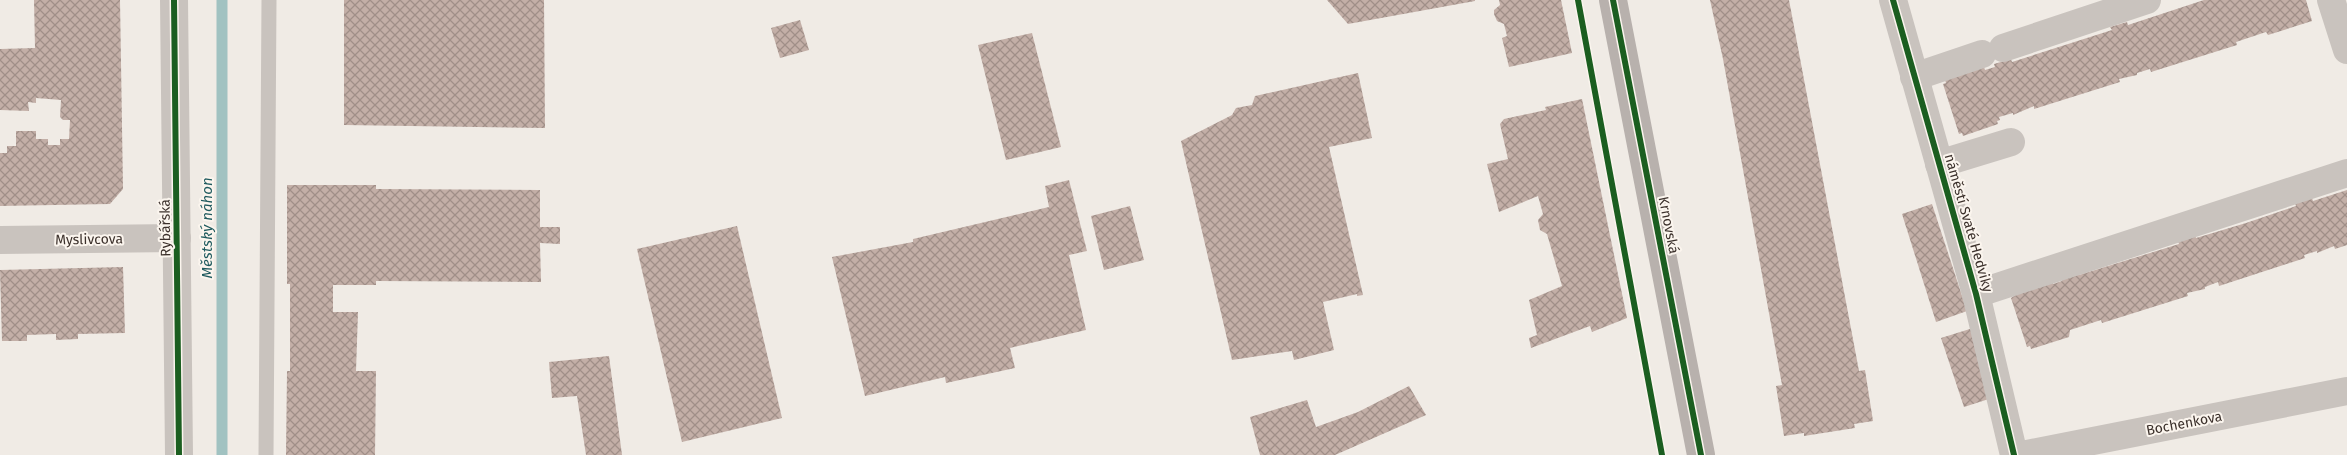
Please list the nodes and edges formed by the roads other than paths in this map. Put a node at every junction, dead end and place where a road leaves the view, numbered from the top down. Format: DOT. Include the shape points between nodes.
graph roads {
  1 [pos="174,0"];
  2 [pos="269,0"];
  3 [pos="1614,0"];
  4 [pos="1892,0"];
  5 [pos="2147,0"];
  6 [pos="2331,0"];
  7 [pos="2347,50"];
  8 [pos="1914,77"];
  9 [pos="2011,142"];
  10 [pos="1939,164"];
  11 [pos="2347,173"];
  12 [pos="177,238"];
  13 [pos="0,240"];
  14 [pos="1976,294"];
  15 [pos="2347,391"];
  16 [pos="179,455"];
  17 [pos="266,455"];
  18 [pos="1701,455"];
  19 [pos="2014,455"];
  20 [pos="2022,455"];
  1 -- 12 [label="street, Rybářská"];
  2 -- 17 [label="lane"];
  3 -- 18 [label="main road, Krnovská"];
  4 -- 8 [label="street, náměstí Svaté Hedviky"];
  5 -- 8 [label="street"];
  6 -- 7 [label="street"];
  8 -- 10 [label="street, náměstí Svaté Hedviky"];
  9 -- 10 [label="street, náměstí Svaté Hedviky"];
  10 -- 14 [label="street, náměstí Svaté Hedviky"];
  11 -- 14 [label="street, náměstí Svaté Hedviky"];
  12 -- 13 [label="street, Myslivcova"];
  12 -- 16 [label="street, Rybářská"];
  14 -- 19 [label="street, náměstí Svaté Hedviky"];
  15 -- 20 [label="street, Bochenkova"];
}
